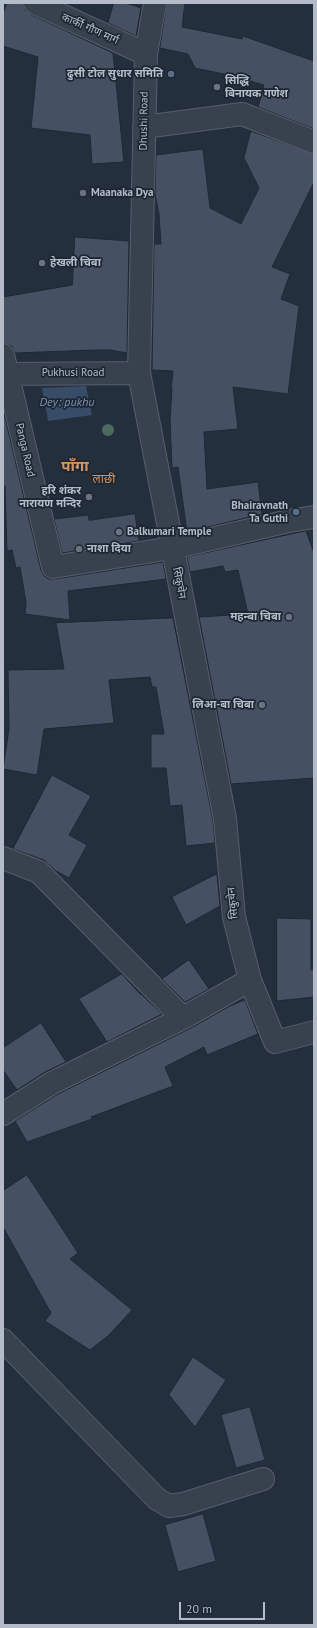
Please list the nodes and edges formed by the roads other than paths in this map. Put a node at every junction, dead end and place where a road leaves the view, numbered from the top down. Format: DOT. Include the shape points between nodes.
graph roads {
  1 [pos="34,3"];
  2 [pos="155,3"];
  3 [pos="146,54"];
  4 [pos="144,127"];
  5 [pos="314,142"];
  6 [pos="5,364"];
  7 [pos="139,373"];
  8 [pos="12,431"];
  9 [pos="314,517"];
  10 [pos="172,548"];
  11 [pos="3,858"];
  12 [pos="250,980"];
  13 [pos="183,1018"];
  14 [pos="314,1032"];
  15 [pos="3,1114"];
  16 [pos="3,1340"];
  17 [pos="263,1478"];
  1 -- 3 [label="street, कार्की गौण मार्ग"];
  2 -- 3 [label="street, Dhushi Road"];
  3 -- 4 [label="street, Dhushi Road"];
  4 -- 5 [label="street" via="242,114"];
  4 -- 7 [label="street, Dhushi Road"];
  6 -- 7 [label="street, Pukhusi Road"];
  6 -- 8 [label="street, Panga Road"];
  7 -- 10 [label="street, सिकुचेन"];
  8 -- 10 [label="street, Panga Road" via="54,567"];
  9 -- 10 [label="street, Panga Road"];
  10 -- 12 [label="street, सिकुचेन" via="226,820 234,917"];
  11 -- 13 [label="street" via="39,872"];
  12 -- 13 [label="street"];
  12 -- 14 [label="street, सिकुचेन" via="275,1042"];
  13 -- 15 [label="street" via="52,1083"];
  16 -- 17 [label="street" via="157,1499 169,1506 183,1504"];
}
